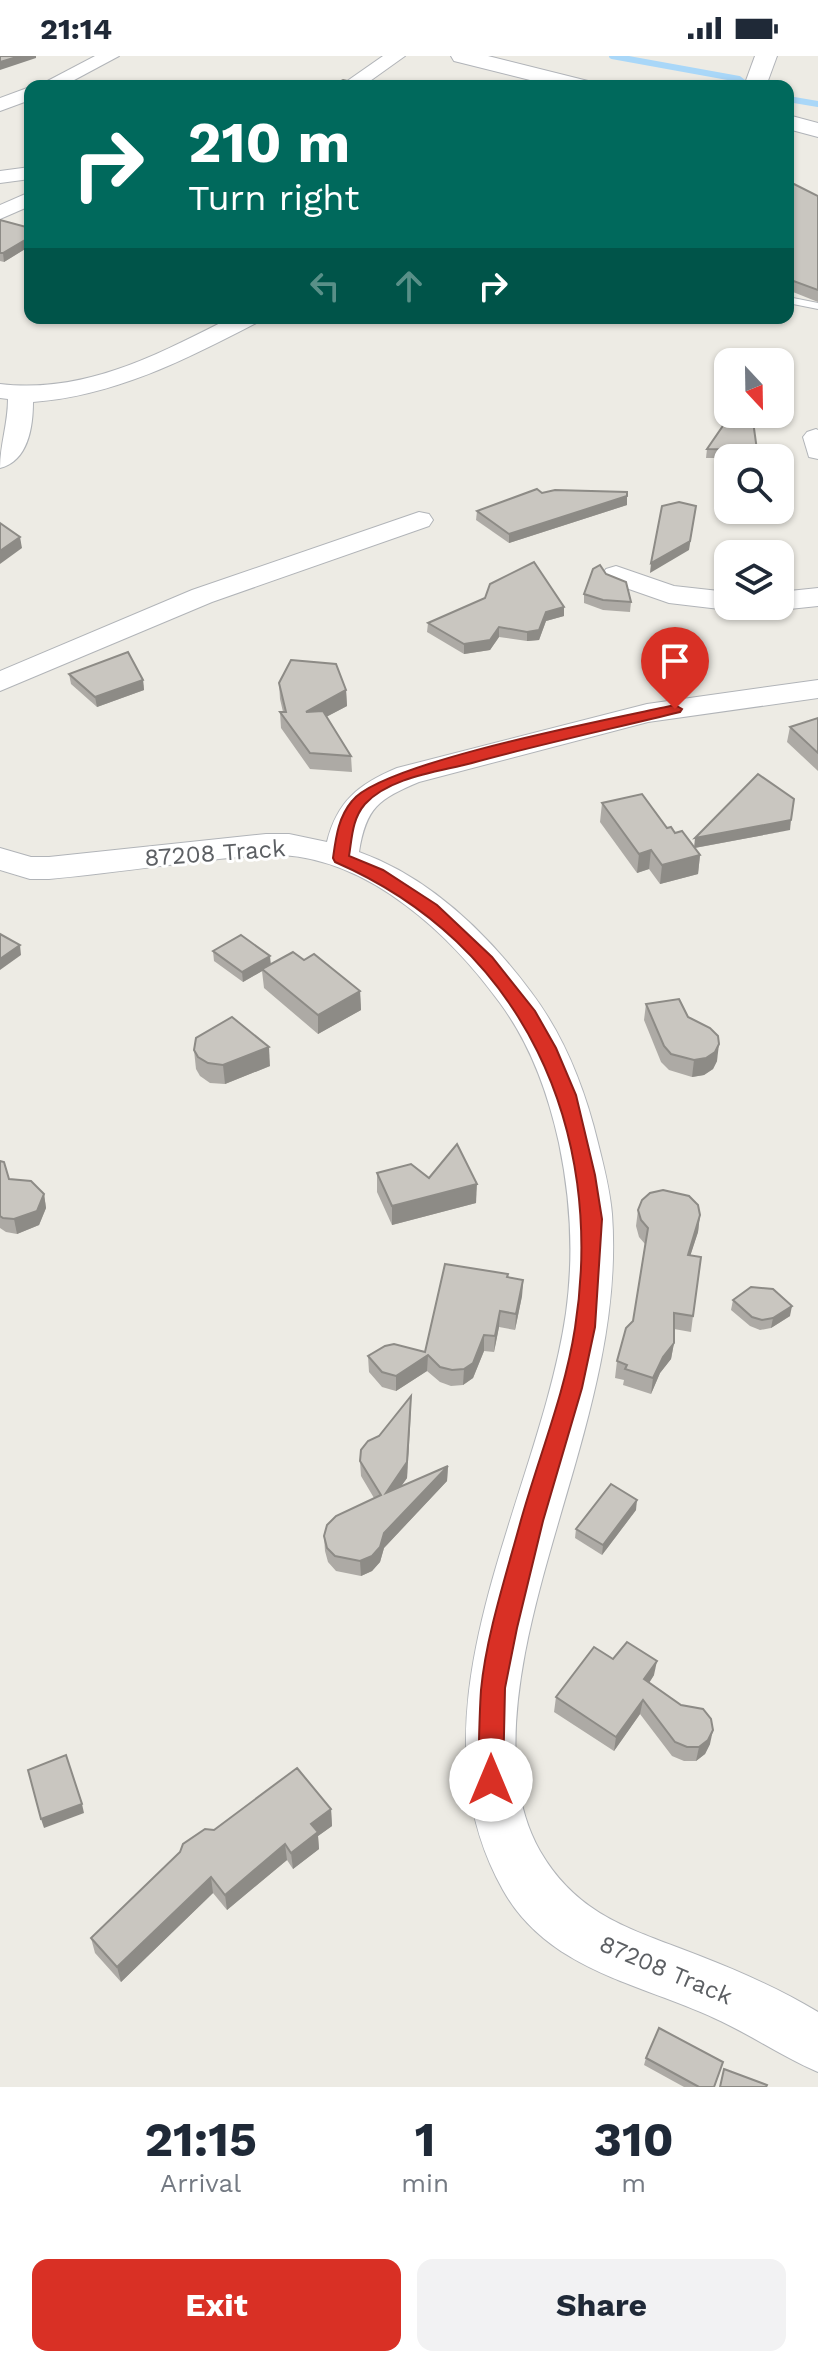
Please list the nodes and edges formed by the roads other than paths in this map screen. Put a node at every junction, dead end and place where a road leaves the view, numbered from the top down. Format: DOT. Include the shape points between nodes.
graph roads {
  1 [pos="110,56"];
  2 [pos="396,56"];
  3 [pos="462,56"];
  4 [pos="60,80"];
  5 [pos="359,80"];
  6 [pos="556,80"];
  7 [pos="24,95"];
  8 [pos="0,105"];
  9 [pos="794,124"];
  10 [pos="818,130"];
  11 [pos="24,174"];
  12 [pos="0,177"];
  13 [pos="24,201"];
  14 [pos="0,213"];
  15 [pos="794,301"];
  16 [pos="818,306"];
  17 [pos="234,324"];
  18 [pos="10,394"];
  19 [pos="0,460"];
  20 [pos="419,520"];
  21 [pos="616,575"];
  22 [pos="818,597"];
  23 [pos="714,599"];
  24 [pos="794,600"];
  25 [pos="0,682"];
  26 [pos="818,689"];
  27 [pos="341,858"];
  28 [pos="0,859"];
  29 [pos="818,2044"];
  1 -- 4 [label="street"];
  2 -- 5 [label="street"];
  3 -- 6 [label="street"];
  7 -- 8 [label="street"];
  9 -- 10 [label="street"];
  11 -- 12 [label="street"];
  13 -- 14 [label="street"];
  15 -- 16 [label="lane"];
  17 -- 18 [label="street" via="110,379 38,395"];
  18 -- 19 [label="street" via="21,424 14,447"];
  20 -- 25 [label="street" via="202,596"];
  21 -- 23 [label="street" via="669,594"];
  22 -- 24 [label="street"];
  26 -- 27 [label="street" via="647,713 408,775 358,802 346,824"];
  27 -- 28 [label="street, 87208 Track" via="288,845 171,852 49,868"];
  27 -- 29 [label="street, 87208 Track" via="431,909 510,989 547,1048 567,1095 586,1175 592,1219 585,1327 493,1688 494,1808 525,1876 594,1943 769,2014"];
}
